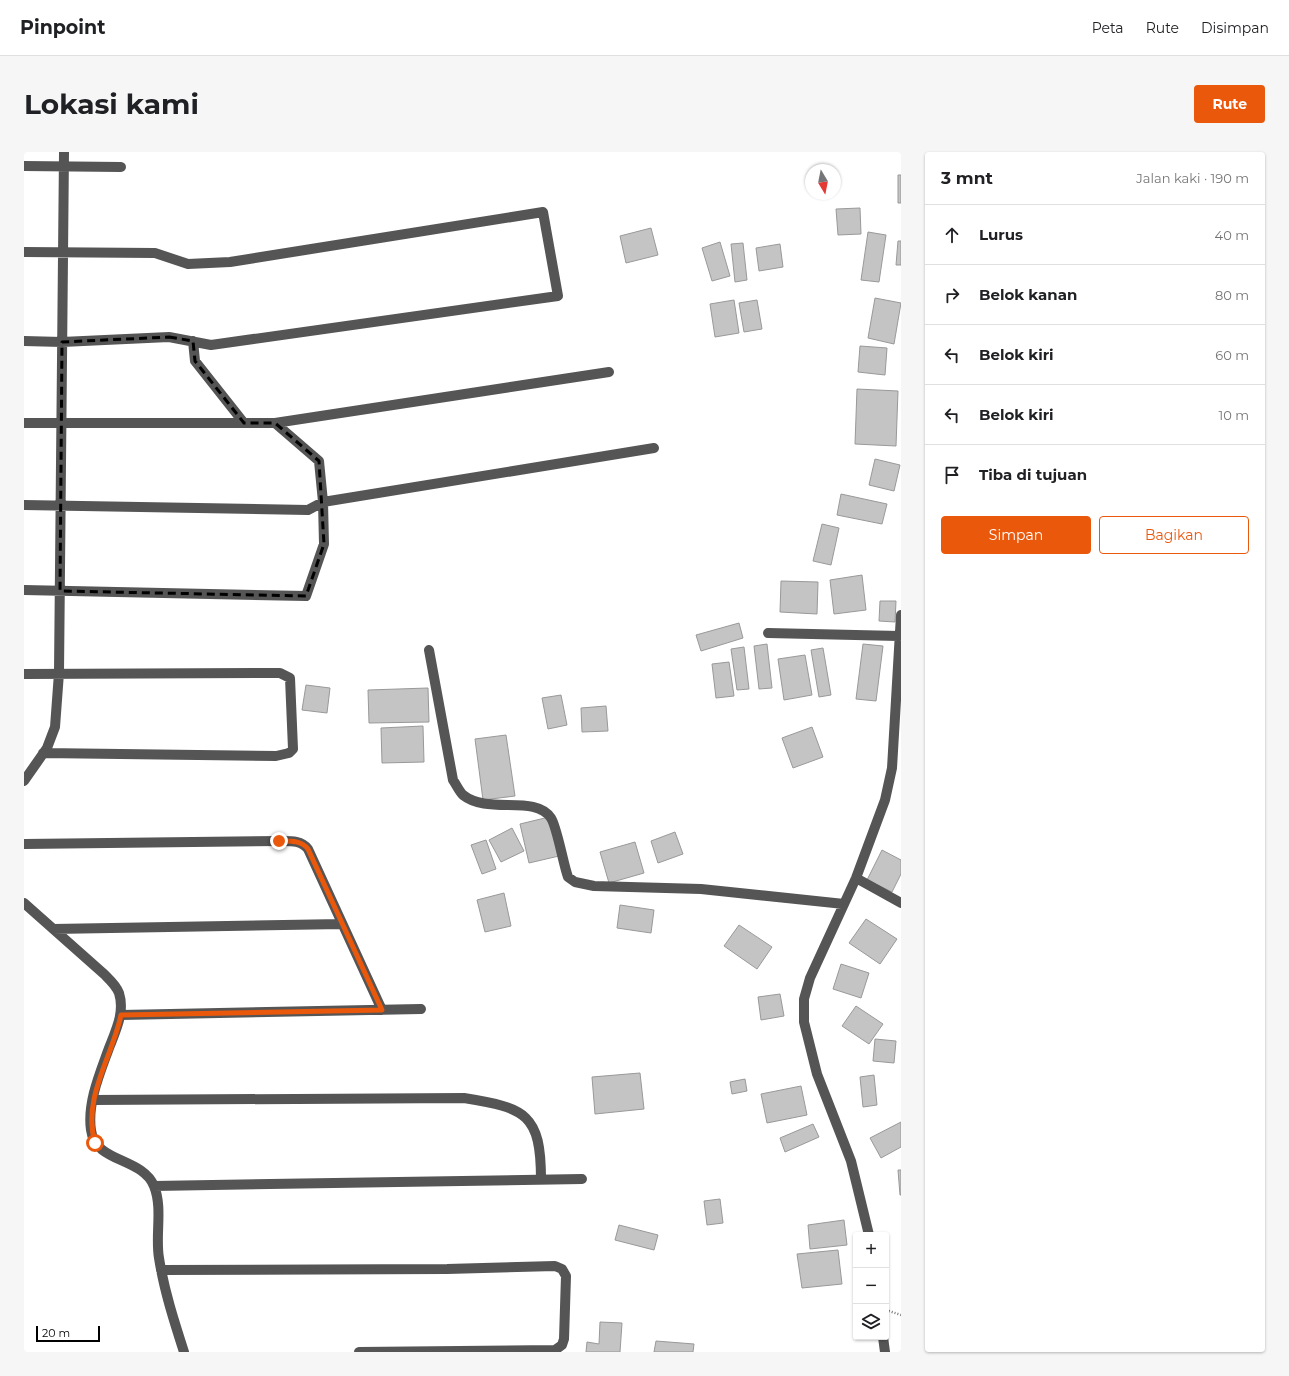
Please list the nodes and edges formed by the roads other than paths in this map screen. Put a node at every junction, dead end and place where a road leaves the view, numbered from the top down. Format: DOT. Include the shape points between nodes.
graph roads {
  1 [pos="64,152"];
  2 [pos="24,166"];
  3 [pos="64,167"];
  4 [pos="121,167"];
  5 [pos="24,252"];
  6 [pos="63,252"];
  7 [pos="24,341"];
  8 [pos="193,341"];
  9 [pos="62,342"];
  10 [pos="609,372"];
  11 [pos="24,423"];
  12 [pos="244,423"];
  13 [pos="275,423"];
  14 [pos="61,424"];
  15 [pos="654,448"];
  16 [pos="324,502"];
  17 [pos="24,505"];
  18 [pos="61,505"];
  19 [pos="24,590"];
  20 [pos="60,590"];
  21 [pos="901,615"];
  22 [pos="768,633"];
  23 [pos="899,636"];
  24 [pos="429,650"];
  25 [pos="59,673"];
  26 [pos="24,674"];
  27 [pos="43,753"];
  28 [pos="24,781"];
  29 [pos="24,844"];
  30 [pos="856,878"];
  31 [pos="901,902"];
  32 [pos="24,903"];
  33 [pos="844,904"];
  34 [pos="342,924"];
  35 [pos="53,929"];
  36 [pos="421,1009"];
  37 [pos="382,1010"];
  38 [pos="121,1015"];
  39 [pos="93,1100"];
  40 [pos="582,1179"];
  41 [pos="541,1180"];
  42 [pos="154,1186"];
  43 [pos="868,1232"];
  44 [pos="161,1270"];
  45 [pos="883,1340"];
  46 [pos="184,1352"];
  47 [pos="360,1352"];
  48 [pos="885,1352"];
  1 -- 3 [label="street"];
  2 -- 3 [label="street"];
  3 -- 4 [label="street"];
  3 -- 6 [label="street"];
  5 -- 6 [label="street"];
  6 -- 8 [label="street" via="155,253 188,264 230,262 543,212 558,296 211,345"];
  6 -- 9 [label="street"];
  7 -- 9 [label="street"];
  8 -- 9 [label="street" via="169,337"];
  8 -- 12 [label="street" via="195,361"];
  9 -- 14 [label="street"];
  10 -- 13 [label="street"];
  11 -- 14 [label="street"];
  12 -- 13 [label="street"];
  12 -- 14 [label="street"];
  13 -- 16 [label="street" via="319,461"];
  14 -- 18 [label="street"];
  15 -- 16 [label="street"];
  16 -- 18 [label="street" via="308,510"];
  16 -- 20 [label="street" via="324,544 306,596"];
  17 -- 18 [label="street"];
  18 -- 20 [label="street"];
  19 -- 20 [label="street"];
  20 -- 25 [label="street"];
  21 -- 23 [label="street"];
  22 -- 23 [label="street"];
  23 -- 30 [label="street" via="892,768 885,800"];
  24 -- 33 [label="street" via="453,780 462,794 474,802 494,806 530,806 545,810 553,820 568,877 575,882 594,886 701,889"];
  25 -- 26 [label="street"];
  25 -- 27 [label="street" via="55,727"];
  25 -- 27 [label="street" via="280,674 290,678 293,749 289,753 276,756"];
  27 -- 28 [label="street"];
  29 -- 34 [label="street" via="297,842 304,844 308,849"];
  30 -- 31 [label="street"];
  30 -- 33 [label="street"];
  32 -- 35 [label="street"];
  33 -- 43 [label="street" via="810,978 804,999 804,1022 817,1074 851,1161"];
  34 -- 35 [label="street"];
  34 -- 37 [label="street"];
  35 -- 38 [label="street" via="116,985"];
  36 -- 37 [label="street"];
  37 -- 38 [label="street"];
  38 -- 39 [label="street"];
  39 -- 41 [label="street" via="464,1098 497,1103 519,1111 528,1118 541,1154"];
  39 -- 42 [label="street" via="91,1130 95,1143 100,1149 136,1167"];
  40 -- 41 [label="street"];
  41 -- 42 [label="street"];
  42 -- 44 [label="street" via="159,1216"];
  44 -- 46 [label="street"];
  44 -- 47 [label="street" via="555,1266 562,1269 566,1276 564,1339 562,1345 555,1350"];
  45 -- 48 [label="street"];
}
